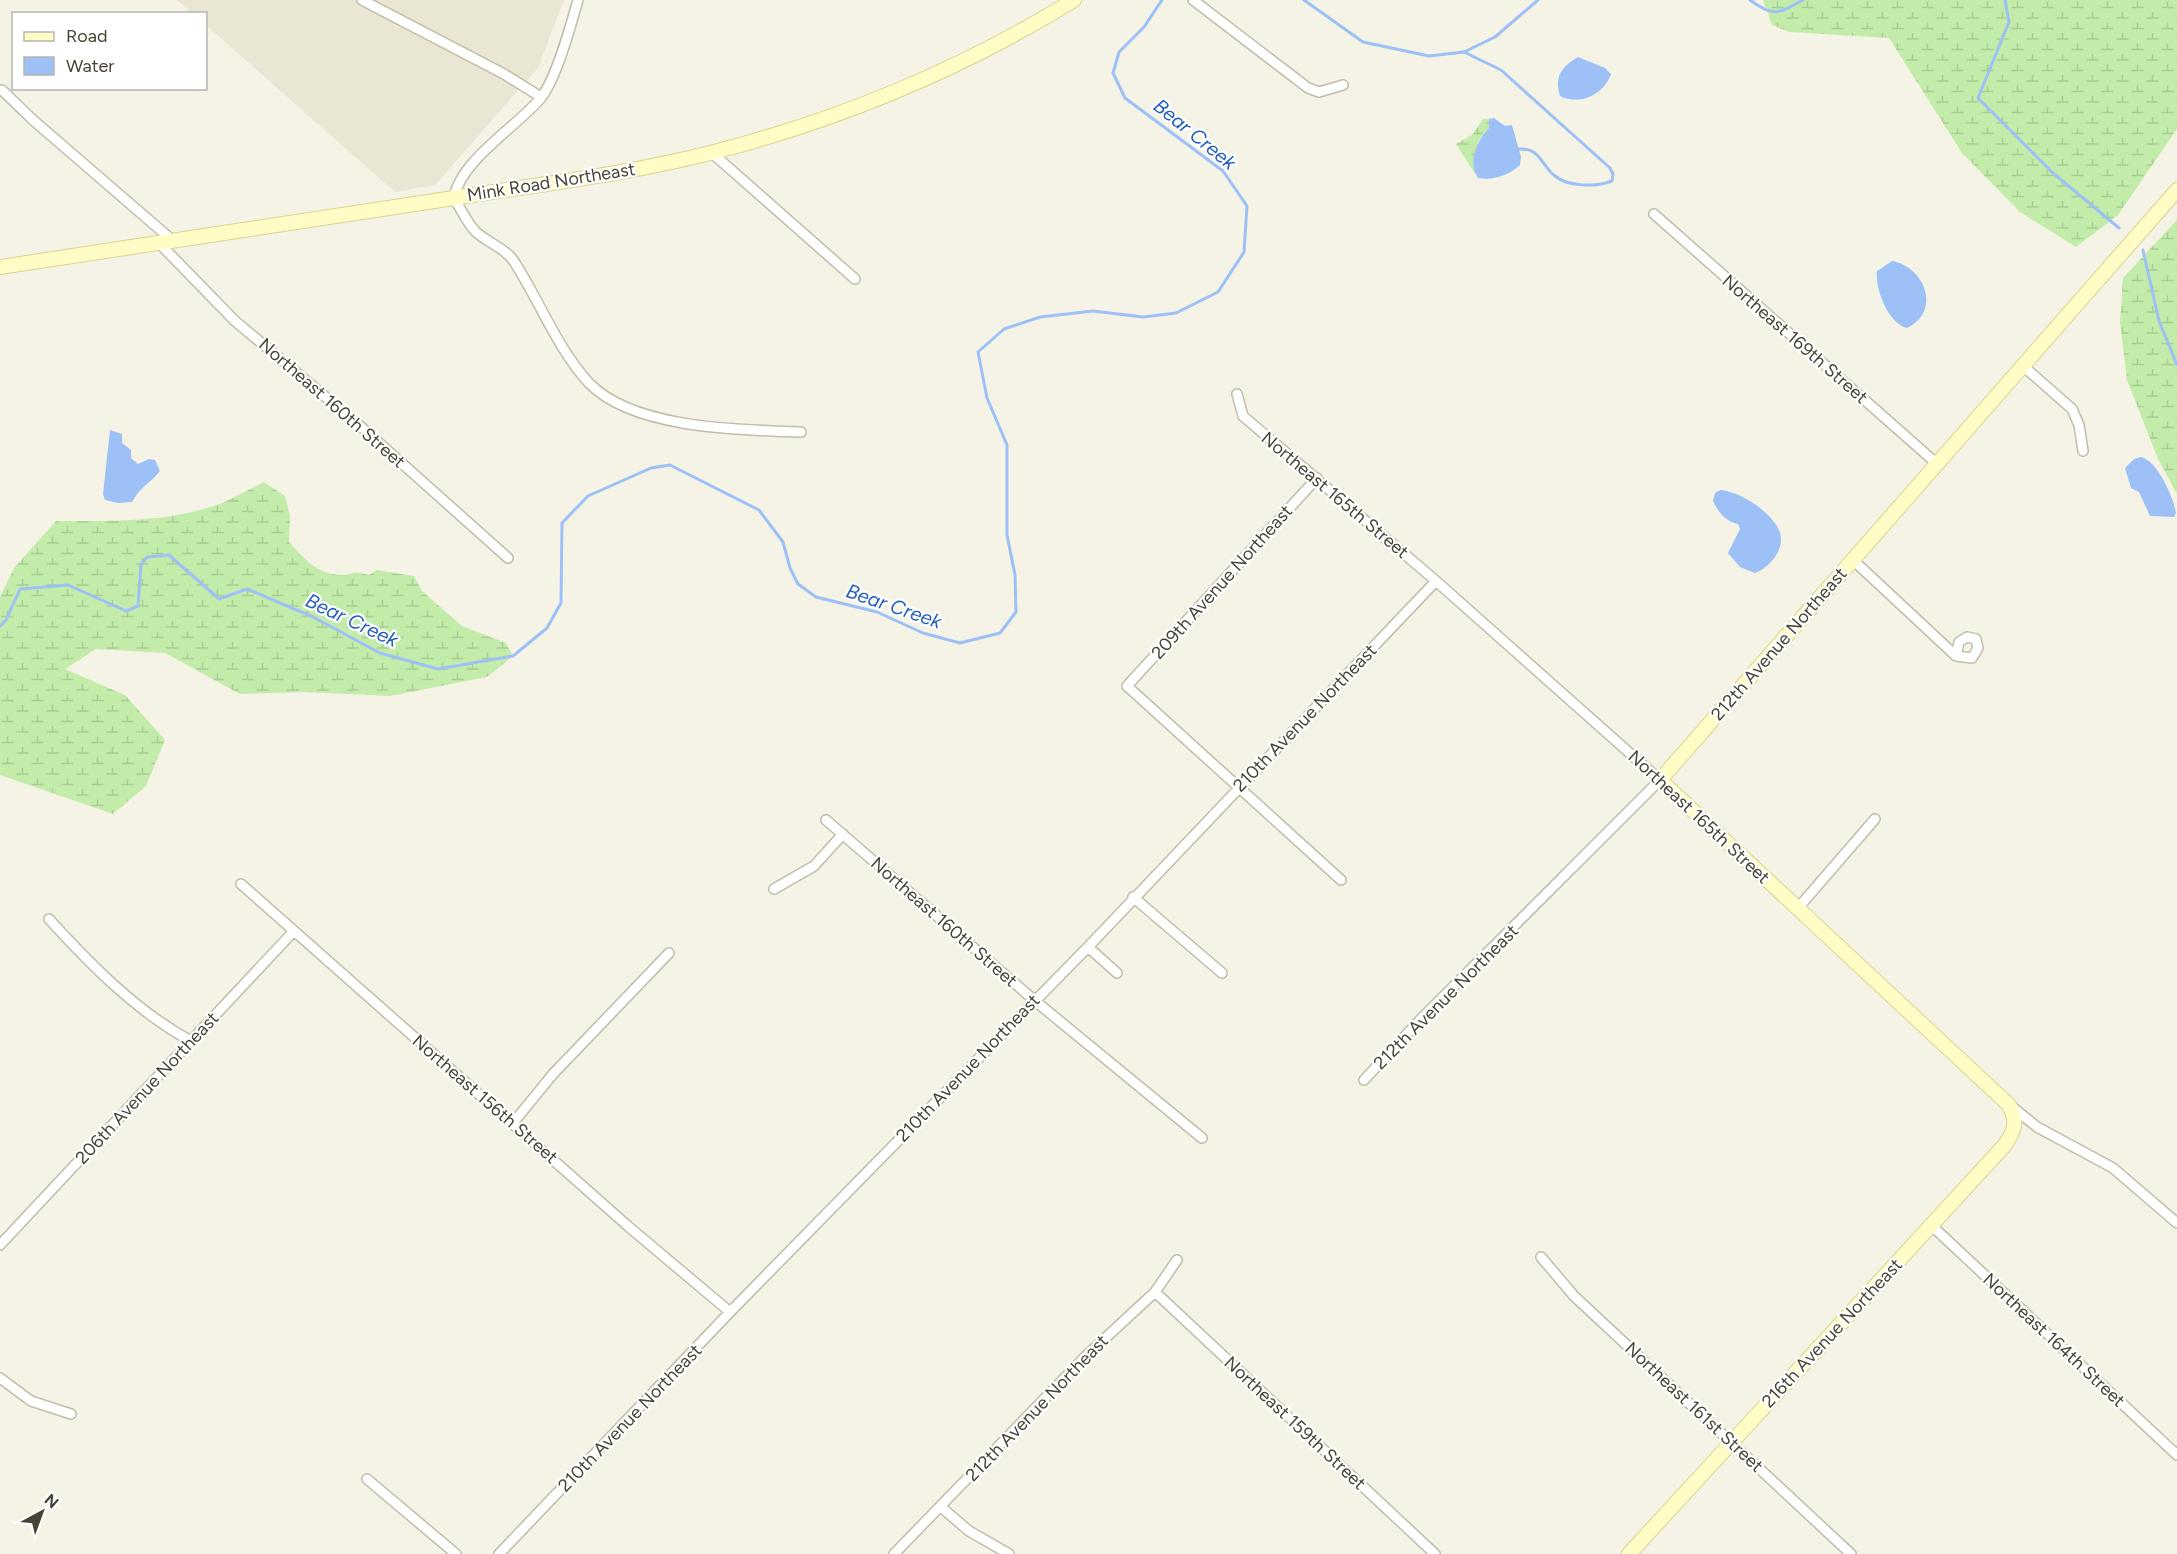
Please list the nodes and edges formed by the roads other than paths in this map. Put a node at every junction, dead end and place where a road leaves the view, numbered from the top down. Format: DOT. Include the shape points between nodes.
graph roads {
  1 [pos="362,0"];
  2 [pos="578,0"];
  3 [pos="1074,0"];
  4 [pos="1192,0"];
  5 [pos="1343,85"];
  6 [pos="2,90"];
  7 [pos="541,97"];
  8 [pos="712,153"];
  9 [pos="2177,190"];
  10 [pos="454,198"];
  11 [pos="1654,214"];
  12 [pos="166,242"];
  13 [pos="0,267"];
  14 [pos="855,279"];
  15 [pos="2022,365"];
  16 [pos="1237,394"];
  17 [pos="801,432"];
  18 [pos="2083,451"];
  19 [pos="1936,463"];
  20 [pos="1317,478"];
  21 [pos="508,558"];
  22 [pos="1852,560"];
  23 [pos="1436,581"];
  24 [pos="1956,656"];
  25 [pos="1660,780"];
  26 [pos="1239,787"];
  27 [pos="1875,819"];
  28 [pos="826,820"];
  29 [pos="843,834"];
  30 [pos="1341,880"];
  31 [pos="241,884"];
  32 [pos="774,889"];
  33 [pos="1133,897"];
  34 [pos="1797,908"];
  35 [pos="48,919"];
  36 [pos="293,932"];
  37 [pos="1088,947"];
  38 [pos="669,953"];
  39 [pos="1117,973"];
  40 [pos="1222,973"];
  41 [pos="1034,1000"];
  42 [pos="191,1041"];
  43 [pos="1364,1080"];
  44 [pos="2009,1105"];
  45 [pos="513,1123"];
  46 [pos="1202,1138"];
  47 [pos="2177,1224"];
  48 [pos="1931,1225"];
  49 [pos="0,1245"];
  50 [pos="1541,1257"];
  51 [pos="1177,1260"];
  52 [pos="1155,1292"];
  53 [pos="730,1312"];
  54 [pos="0,1378"];
  55 [pos="71,1414"];
  56 [pos="1731,1442"];
  57 [pos="2177,1455"];
  58 [pos="367,1479"];
  59 [pos="941,1507"];
  60 [pos="456,1554"];
  61 [pos="499,1554"];
  62 [pos="894,1554"];
  63 [pos="1009,1554"];
  64 [pos="1435,1554"];
  65 [pos="1629,1554"];
  66 [pos="1851,1554"];
  1 -- 7 [label="street"];
  2 -- 7 [label="street"];
  3 -- 8 [label="street, Mink Road Northeast" via="919,83 813,124"];
  4 -- 5 [label="street" via="1308,88 1319,93"];
  6 -- 12 [label="street, Northeast 160th Street"];
  7 -- 10 [label="street" via="462,175"];
  8 -- 10 [label="street, Mink Road Northeast"];
  8 -- 14 [label="street"];
  9 -- 15 [label="street, 212th Avenue Northeast"];
  10 -- 12 [label="street, Mink Road Northeast"];
  10 -- 17 [label="street" via="475,231 514,260 571,360 610,401 693,425"];
  11 -- 19 [label="street, Northeast 169th Street"];
  12 -- 13 [label="street, Mink Road Northeast"];
  12 -- 21 [label="street, Northeast 160th Street" via="235,321 359,424"];
  15 -- 18 [label="street" via="2072,409"];
  15 -- 19 [label="street, 212th Avenue Northeast"];
  16 -- 20 [label="street, Northeast 165th Street" via="1243,416"];
  19 -- 22 [label="street, 212th Avenue Northeast"];
  20 -- 23 [label="street, Northeast 165th Street"];
  20 -- 26 [label="street, 209th Avenue Northeast" via="1127,686"];
  22 -- 24 [label="street"];
  22 -- 25 [label="street, 212th Avenue Northeast"];
  23 -- 25 [label="street, Northeast 165th Street"];
  23 -- 26 [label="street, 210th Avenue Northeast"];
  25 -- 34 [label="street, Northeast 165th Street"];
  25 -- 43 [label="street, 212th Avenue Northeast"];
  26 -- 30 [label="street"];
  26 -- 33 [label="street, 210th Avenue Northeast"];
  27 -- 34 [label="street"];
  28 -- 29 [label="street, Northeast 160th Street"];
  29 -- 32 [label="street" via="814,866"];
  29 -- 41 [label="street, Northeast 160th Street"];
  31 -- 36 [label="street, Northeast 156th Street"];
  33 -- 37 [label="street, 210th Avenue Northeast"];
  33 -- 40 [label="street"];
  34 -- 44 [label="street, Northeast 165th Street"];
  35 -- 42 [label="street" via="89,962 172,1031"];
  36 -- 42 [label="street, 206th Avenue Northeast"];
  36 -- 45 [label="street, Northeast 156th Street"];
  37 -- 39 [label="street"];
  37 -- 41 [label="street, 210th Avenue Northeast"];
  38 -- 45 [label="street" via="553,1074"];
  41 -- 46 [label="street, Northeast 160th Street"];
  41 -- 53 [label="street, 210th Avenue Northeast"];
  42 -- 49 [label="street, 206th Avenue Northeast"];
  44 -- 47 [label="street, Northeast 165th Street" via="2037,1126 2113,1168"];
  44 -- 48 [label="street, 216th Avenue Northeast" via="2015,1120 2012,1136"];
  45 -- 53 [label="street, Northeast 156th Street"];
  48 -- 56 [label="street, 216th Avenue Northeast"];
  48 -- 57 [label="street, Northeast 164th Street"];
  50 -- 56 [label="street, Northeast 161st Street" via="1574,1296"];
  51 -- 52 [label="street, 212th Avenue Northeast"];
  52 -- 59 [label="street, 212th Avenue Northeast" via="1086,1356"];
  52 -- 64 [label="street, Northeast 159th Street"];
  53 -- 61 [label="street, 210th Avenue Northeast"];
  54 -- 55 [label="street" via="31,1401"];
  56 -- 65 [label="street, 216th Avenue Northeast"];
  56 -- 66 [label="street, Northeast 161st Street"];
  58 -- 60 [label="street"];
  59 -- 62 [label="street, 212th Avenue Northeast"];
  59 -- 63 [label="street" via="969,1531"];
}
